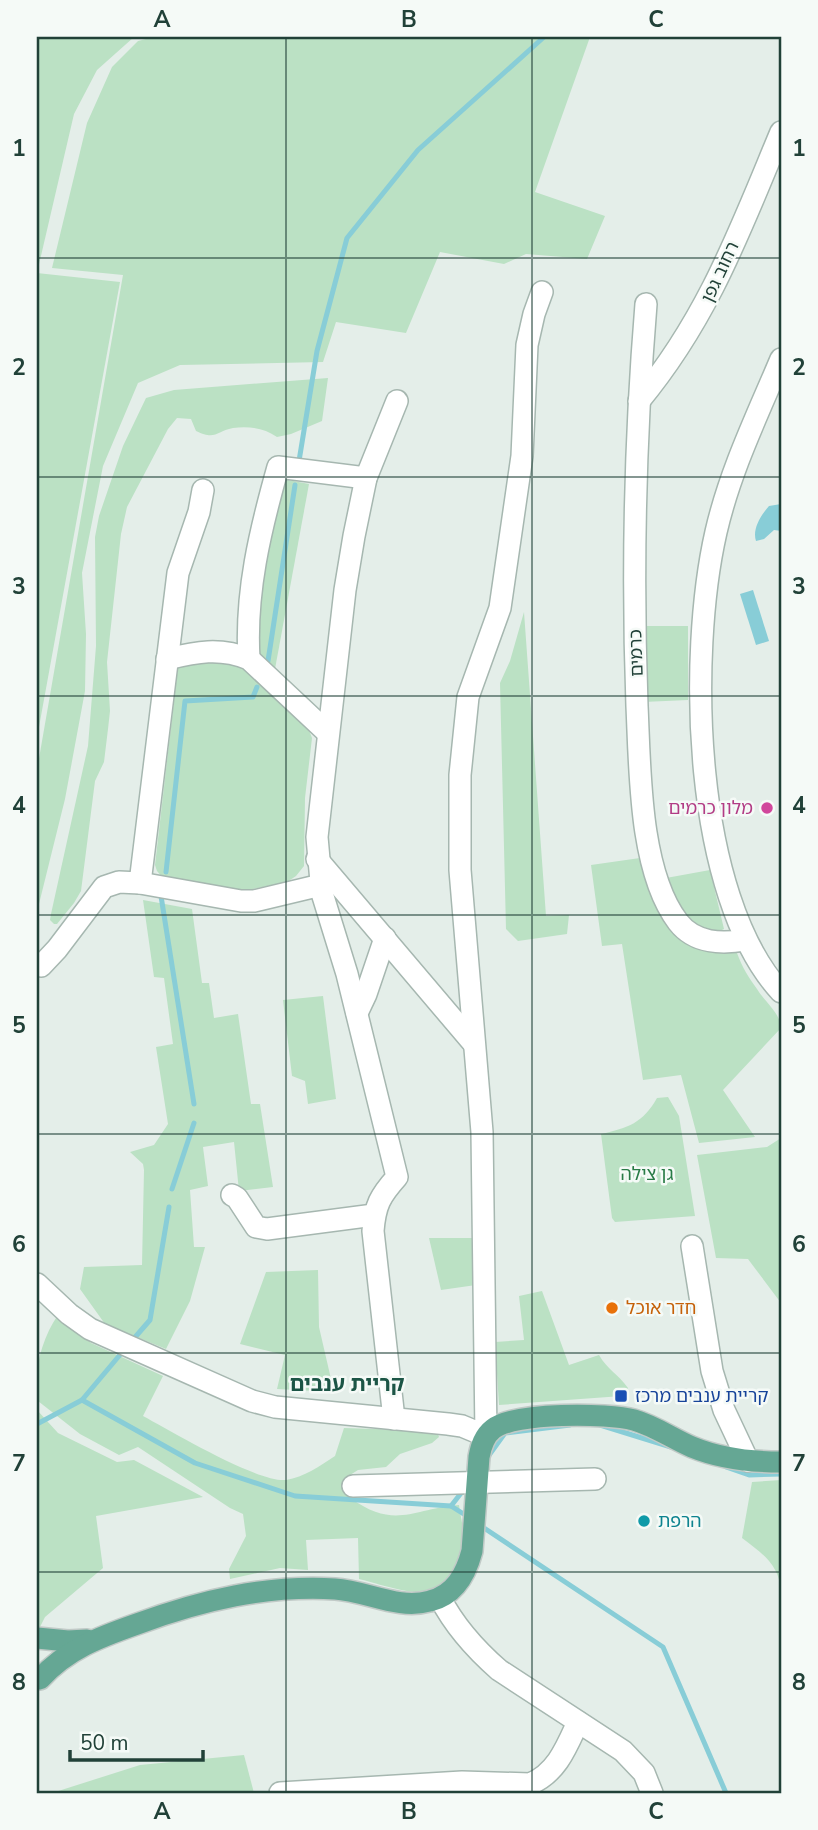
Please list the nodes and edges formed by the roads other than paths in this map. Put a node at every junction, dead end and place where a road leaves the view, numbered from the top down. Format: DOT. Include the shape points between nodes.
graph roads {
  1 [pos="781,132"];
  2 [pos="542,292"];
  3 [pos="646,304"];
  4 [pos="781,359"];
  5 [pos="397,401"];
  6 [pos="639,401"];
  7 [pos="366,478"];
  8 [pos="203,490"];
  9 [pos="167,659"];
  10 [pos="249,659"];
  11 [pos="328,733"];
  12 [pos="317,859"];
  13 [pos="140,883"];
  14 [pos="321,885"];
  15 [pos="385,939"];
  16 [pos="746,940"];
  17 [pos="41,966"];
  18 [pos="781,992"];
  19 [pos="357,1013"];
  20 [pos="474,1044"];
  21 [pos="232,1195"];
  22 [pos="374,1215"];
  23 [pos="692,1246"];
  24 [pos="37,1284"];
  25 [pos="394,1419"];
  26 [pos="486,1436"];
  27 [pos="748,1461"];
  28 [pos="781,1462"];
  29 [pos="595,1479"];
  30 [pos="477,1483"];
  31 [pos="353,1486"];
  32 [pos="440,1598"];
  33 [pos="100,1637"];
  34 [pos="37,1639"];
  35 [pos="38,1681"];
  36 [pos="578,1722"];
  37 [pos="280,1793"];
  38 [pos="652,1793"];
  1 -- 6 [label="street, רחוב גפן" via="705,305 665,370"];
  2 -- 20 [label="street" via="527,345 522,456 500,608 468,696 460,775 460,870"];
  3 -- 6 [label="street, כרמים"];
  4 -- 16 [label="street" via="744,444 722,511 707,582 701,657 701,723 712,820 727,893"];
  5 -- 7 [label="street"];
  6 -- 16 [label="street, כרמים" via="635,628 640,762 649,843 663,894 684,928 710,942"];
  7 -- 10 [label="street" via="278,467 254,561"];
  7 -- 11 [label="street" via="345,590"];
  8 -- 9 [label="street" via="178,573"];
  9 -- 10 [label="street" via="213,651"];
  9 -- 13 [label="street"];
  10 -- 11 [label="street"];
  11 -- 12 [label="street"];
  12 -- 14 [label="street"];
  12 -- 15 [label="street"];
  13 -- 14 [label="street" via="241,901"];
  13 -- 17 [label="street" via="104,887"];
  14 -- 19 [label="street"];
  15 -- 19 [label="street"];
  15 -- 20 [label="street"];
  16 -- 18 [label="street"];
  19 -- 22 [label="street" via="397,1177 379,1197"];
  20 -- 26 [label="street" via="482,1132"];
  21 -- 22 [label="street" via="256,1227 267,1229"];
  22 -- 25 [label="street"];
  23 -- 27 [label="street" via="712,1371"];
  24 -- 25 [label="street" via="90,1329 252,1402"];
  25 -- 26 [label="street" via="462,1426"];
  26 -- 27 [label="main road" via="500,1424 517,1419 612,1416 642,1423 707,1452"];
  26 -- 30 [label="main road" via="478,1457"];
  27 -- 28 [label="main road"];
  29 -- 30 [label="street"];
  30 -- 31 [label="street"];
  30 -- 32 [label="main road" via="469,1563 458,1584"];
  32 -- 33 [label="main road" via="413,1604 343,1590 266,1590 181,1607"];
  32 -- 36 [label="street" via="462,1633 493,1665"];
  33 -- 34 [label="main road"];
  33 -- 35 [label="main road" via="68,1654"];
  34 -- 35 [label="main road" via="44,1657"];
  36 -- 37 [label="street" via="552,1769 530,1784 462,1782"];
  36 -- 38 [label="street" via="631,1758"];
}
